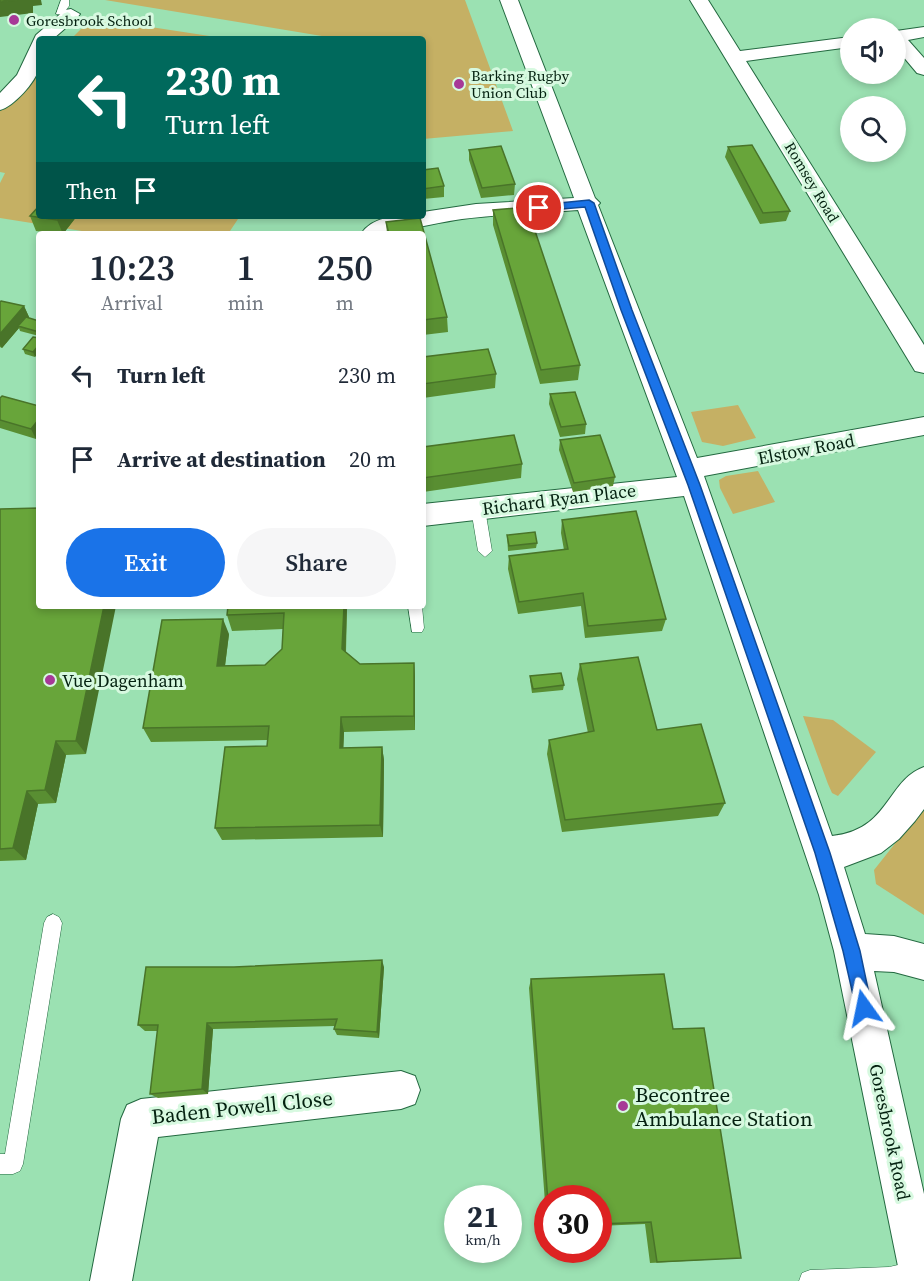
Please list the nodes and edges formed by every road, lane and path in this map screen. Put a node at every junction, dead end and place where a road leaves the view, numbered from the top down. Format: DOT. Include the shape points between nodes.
graph roads {
  1 [pos="509,0"];
  2 [pos="699,0"];
  3 [pos="68,7"];
  4 [pos="924,32"];
  5 [pos="906,35"];
  6 [pos="44,36"];
  7 [pos="840,43"];
  8 [pos="906,48"];
  9 [pos="36,53"];
  10 [pos="736,57"];
  11 [pos="924,69"];
  12 [pos="0,104"];
  13 [pos="589,203"];
  14 [pos="426,218"];
  15 [pos="422,219"];
  16 [pos="375,231"];
  17 [pos="924,365"];
  18 [pos="924,426"];
  19 [pos="691,477"];
  20 [pos="478,509"];
  21 [pos="426,515"];
  22 [pos="485,551"];
  23 [pos="415,609"];
  24 [pos="417,628"];
  25 [pos="924,782"];
  26 [pos="822,853"];
  27 [pos="53,923"];
  28 [pos="852,951"];
  29 [pos="924,962"];
  30 [pos="400,1090"];
  31 [pos="0,1164"];
  32 [pos="921,1276"];
  33 [pos="111,1281"];
  34 [pos="810,1281"];
  1 -- 13 [label="street, Goresbrook Road"];
  2 -- 10 [label="street, Romsey Road"];
  3 -- 6 [label="street"];
  4 -- 5 [label="street"];
  7 -- 10 [label="street"];
  8 -- 11 [label="street"];
  9 -- 12 [label="street" via="26,77"];
  10 -- 17 [label="street, Romsey Road"];
  13 -- 14 [label="street"];
  13 -- 19 [label="street, Goresbrook Road"];
  15 -- 16 [label="street"];
  18 -- 19 [label="street, Elstow Road"];
  19 -- 20 [label="street, Richard Ryan Place"];
  19 -- 26 [label="street, Goresbrook Road"];
  20 -- 21 [label="street, Richard Ryan Place"];
  20 -- 22 [label="lane"];
  23 -- 24 [label="lane"];
  25 -- 26 [label="street" via="875,840 857,848"];
  26 -- 28 [label="street, Goresbrook Road"];
  27 -- 31 [label="lane" via="13,1164"];
  28 -- 29 [label="street" via="894,954"];
  28 -- 32 [label="street, Goresbrook Road"];
  30 -- 33 [label="street, Baden Powell Close" via="141,1119"];
  32 -- 34 [label="lane"];
}
